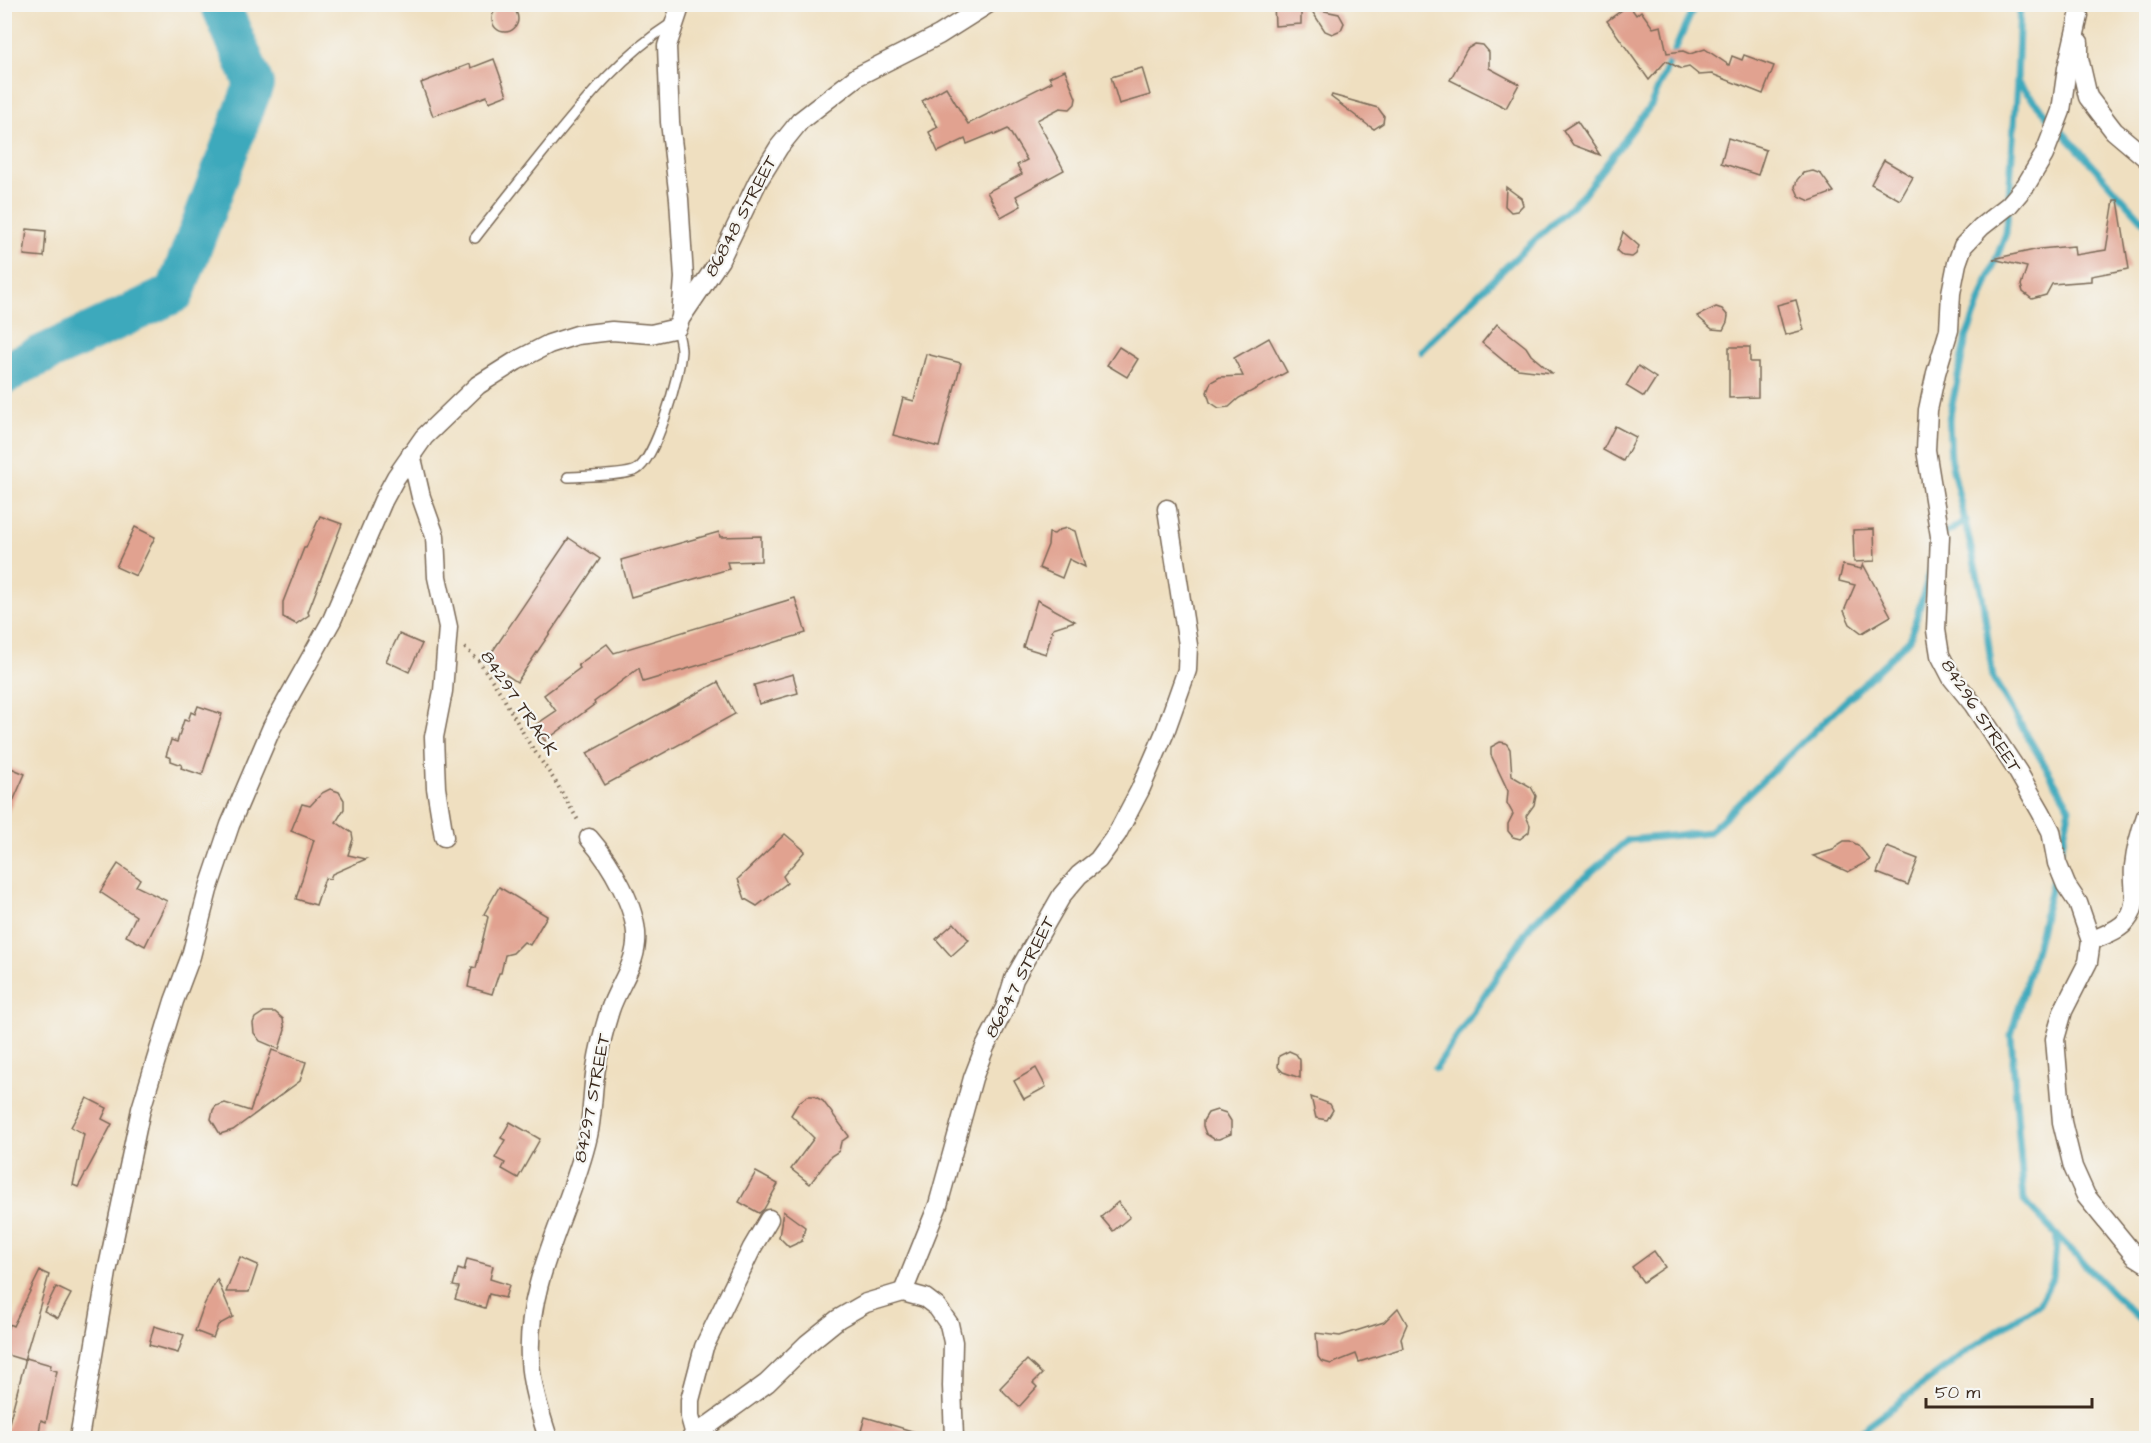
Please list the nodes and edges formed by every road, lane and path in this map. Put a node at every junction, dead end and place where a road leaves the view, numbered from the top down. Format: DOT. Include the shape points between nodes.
graph roads {
  1 [pos="681,4"];
  2 [pos="988,4"];
  3 [pos="2078,10"];
  4 [pos="674,22"];
  5 [pos="2146,158"];
  6 [pos="475,238"];
  7 [pos="679,323"];
  8 [pos="411,454"];
  9 [pos="568,477"];
  10 [pos="1167,509"];
  11 [pos="462,638"];
  12 [pos="2146,816"];
  13 [pos="444,837"];
  14 [pos="589,838"];
  15 [pos="2091,941"];
  16 [pos="769,1219"];
  17 [pos="2146,1263"];
  18 [pos="903,1292"];
  19 [pos="693,1437"];
  20 [pos="79,1438"];
  21 [pos="548,1438"];
  22 [pos="954,1438"];
  1 -- 4 [label="street"];
  2 -- 7 [label="street, 86848 STREET" via="939,35 858,76 800,121 758,181 720,260"];
  3 -- 5 [label="street" via="2079,58 2088,98 2114,131"];
  3 -- 15 [label="street, 84296 STREET" via="2061,111 2044,155 2009,205 1963,246 1957,263 1949,330 1928,410 1926,450 1940,536 1936,630 1940,655 2041,812 2051,831 2057,863 2078,903"];
  4 -- 6 [label="lane" via="647,39 583,103"];
  4 -- 7 [label="street" via="667,46 684,278"];
  7 -- 8 [label="street" via="651,334 612,331 549,344 478,385"];
  7 -- 9 [label="lane" via="679,367 658,434 645,460 636,470 624,473"];
  8 -- 13 [label="street" via="435,536 437,577 448,627 443,691 434,737 436,788"];
  8 -- 20 [label="street" via="383,501 332,621 272,727 230,825 208,890 191,956 141,1109 107,1272"];
  10 -- 18 [label="street, 86847 STREET" via="1188,645 1187,670 1166,732 1117,834 1098,860 1062,895 1014,979 973,1078 938,1205"];
  11 -- 14 [label="path, 84297 TRACK" via="465,648 502,695"];
  12 -- 15 [label="street" via="2133,868 2133,909 2118,928"];
  14 -- 21 [label="street, 84297 STREET" via="606,858 635,916 636,944 610,1009 596,1068 589,1134 579,1169 539,1280 530,1359"];
  15 -- 17 [label="street" via="2088,962 2063,1011 2055,1039 2062,1122 2073,1167 2086,1196 2135,1256"];
  16 -- 19 [label="street" via="704,1347 690,1400"];
  18 -- 19 [label="street" via="866,1303 838,1319 767,1383"];
  18 -- 22 [label="street" via="925,1298 949,1324 953,1342"];
}
